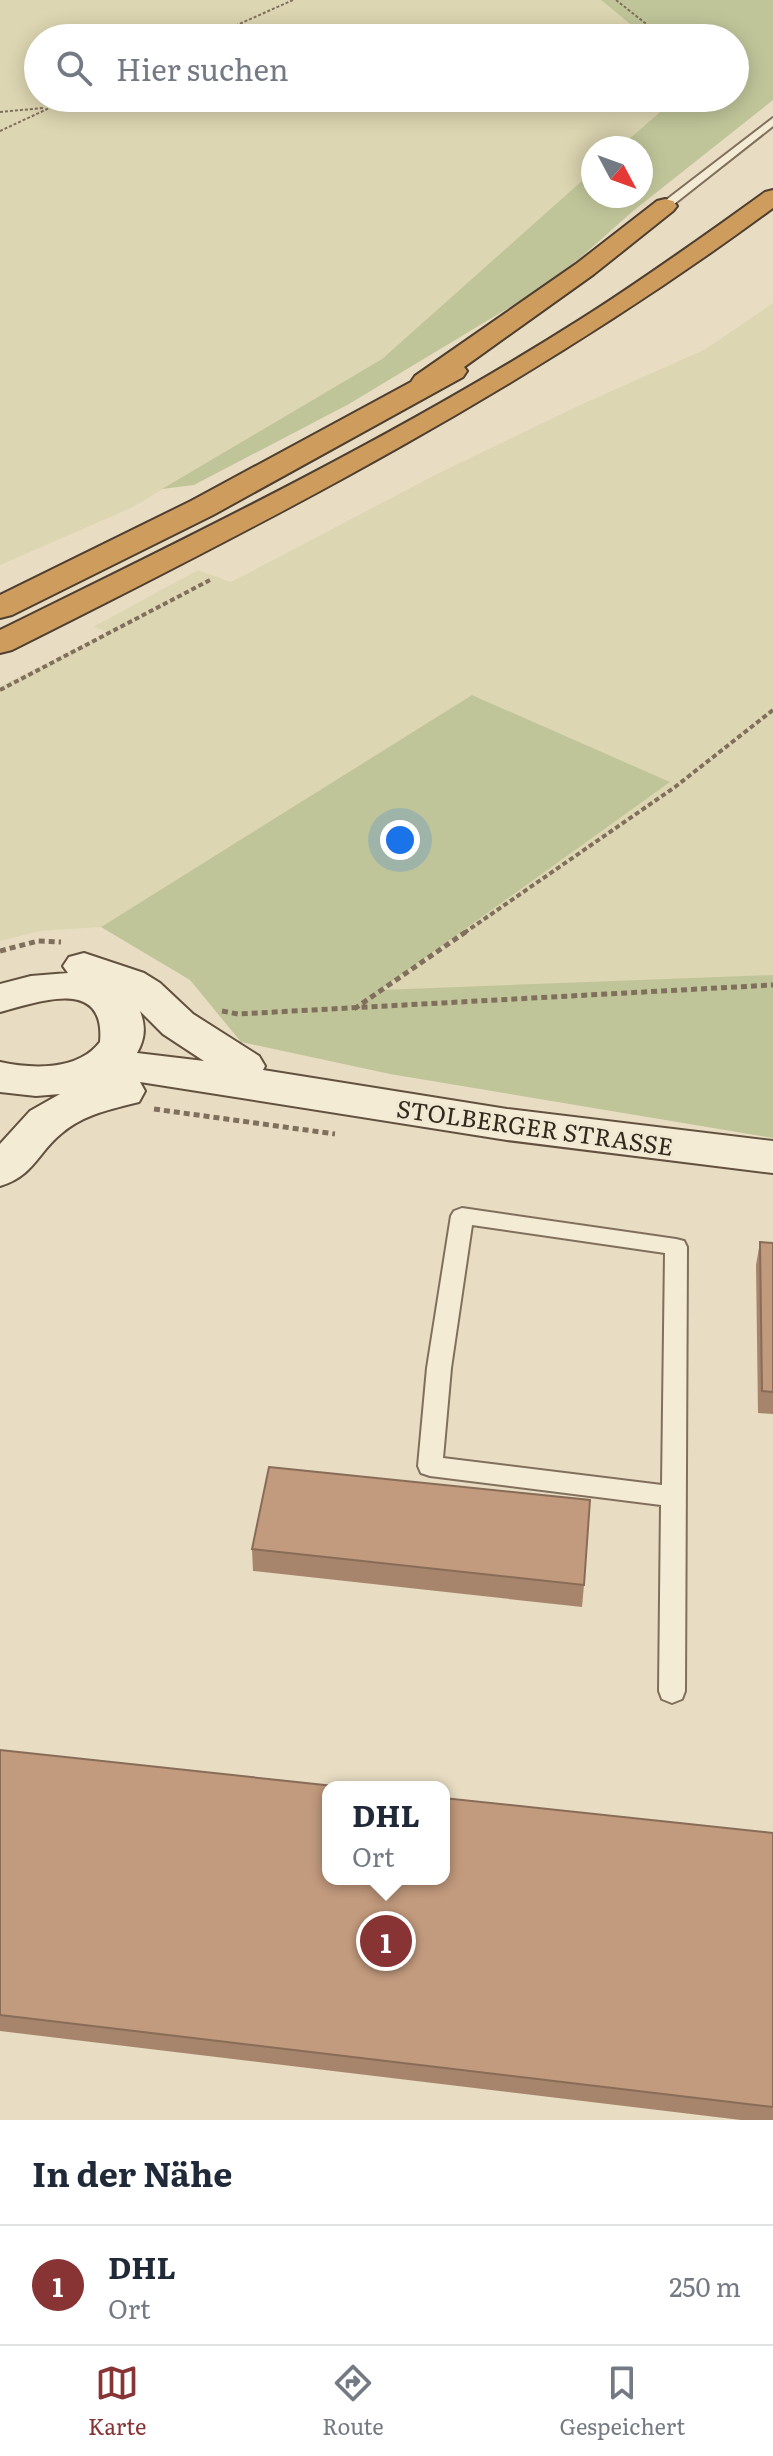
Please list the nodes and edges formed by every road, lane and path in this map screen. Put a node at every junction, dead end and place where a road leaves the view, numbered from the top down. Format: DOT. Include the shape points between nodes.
graph roads {
  1 [pos="293,0"];
  2 [pos="616,0"];
  3 [pos="239,24"];
  4 [pos="646,24"];
  5 [pos="24,110"];
  6 [pos="0,112"];
  7 [pos="39,112"];
  8 [pos="773,121"];
  9 [pos="0,131"];
  10 [pos="773,197"];
  11 [pos="665,206"];
  12 [pos="637,259"];
  13 [pos="399,402"];
  14 [pos="212,579"];
  15 [pos="0,608"];
  16 [pos="0,643"];
  17 [pos="0,690"];
  18 [pos="773,710"];
  19 [pos="0,975"];
  20 [pos="773,985"];
  21 [pos="0,999"];
  22 [pos="111,1050"];
  23 [pos="0,1077"];
  24 [pos="267,1080"];
  25 [pos="49,1083"];
  26 [pos="150,1108"];
  27 [pos="339,1134"];
  28 [pos="0,1141"];
  29 [pos="773,1157"];
  30 [pos="0,1170"];
  31 [pos="674,1497"];
  32 [pos="672,1691"];
  1 -- 3 [label="path"];
  2 -- 4 [label="path"];
  5 -- 6 [label="path"];
  7 -- 9 [label="path"];
  8 -- 11 [label="lane"];
  10 -- 16 [label="highway" via="612,309 427,422"];
  11 -- 13 [label="highway"];
  12 -- 13 [label="highway"];
  13 -- 15 [label="highway"];
  14 -- 17 [label="path"];
  18 -- 20 [label="path" via="675,787 353,1009"];
  19 -- 24 [label="main road, STOLBERGER STRASSE" via="60,964 104,971 145,992 178,1024"];
  21 -- 22 [label="main road" via="41,986 83,988 114,1006 123,1024"];
  22 -- 24 [label="main road, STOLBERGER STRASSE"];
  22 -- 25 [label="main road" via="76,1077"];
  23 -- 25 [label="main road"];
  24 -- 29 [label="main road, STOLBERGER STRASSE" via="419,1111"];
  24 -- 30 [label="main road" via="137,1089 90,1100 41,1126"];
  25 -- 28 [label="main road"];
  26 -- 27 [label="path"];
  31 -- 31 [label="lane" via="676,1247 462,1216 430,1466"];
  31 -- 32 [label="lane"];
}
